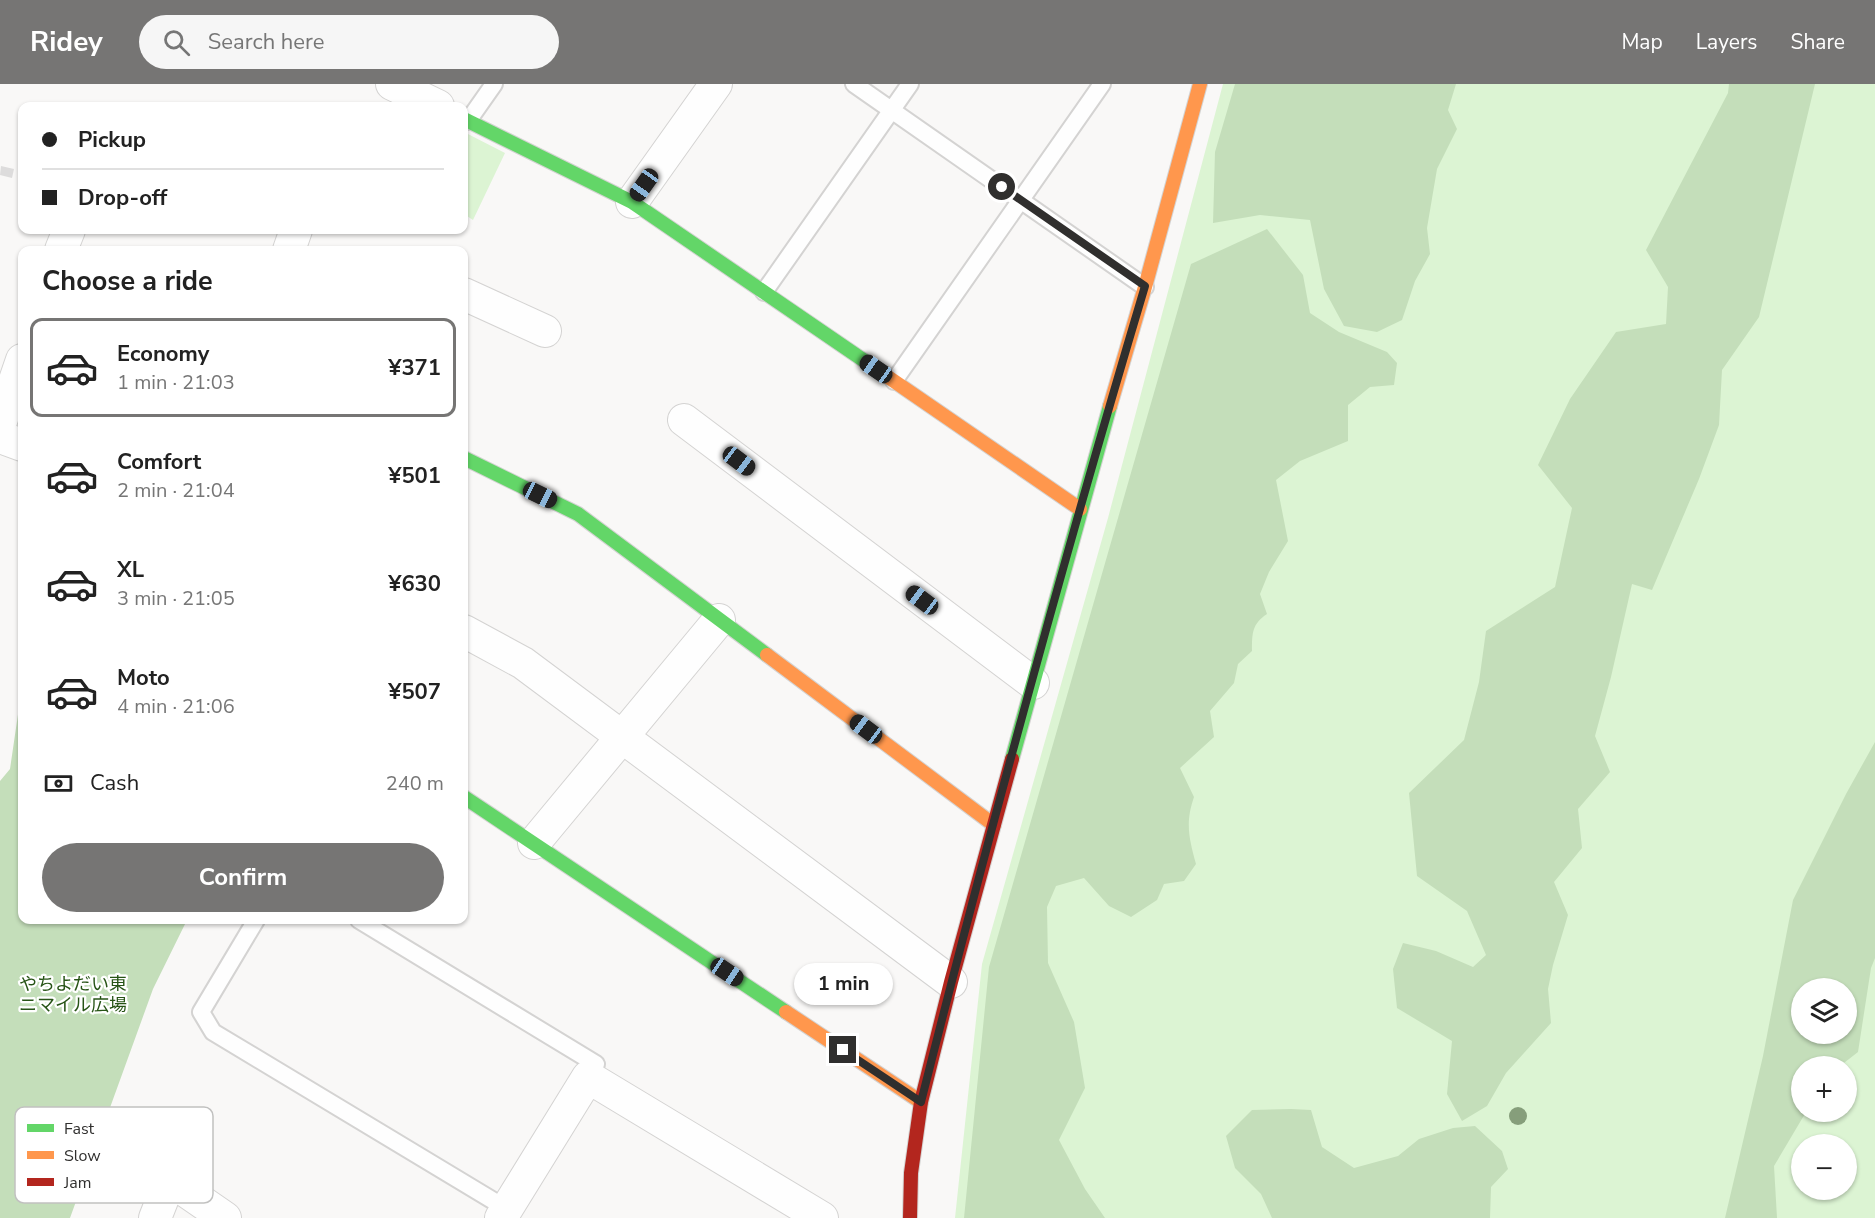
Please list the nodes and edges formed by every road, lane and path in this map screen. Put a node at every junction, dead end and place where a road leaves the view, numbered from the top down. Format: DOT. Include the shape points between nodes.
graph roads {
  1 [pos="392,84"];
  2 [pos="494,84"];
  3 [pos="716,84"];
  4 [pos="854,84"];
  5 [pos="910,84"];
  6 [pos="1102,84"];
  7 [pos="1200,84"];
  8 [pos="430,102"];
  9 [pos="892,110"];
  10 [pos="468,117"];
  11 [pos="468,121"];
  12 [pos="1021,200"];
  13 [pos="632,202"];
  14 [pos="1145,286"];
  15 [pos="764,292"];
  16 [pos="468,296"];
  17 [pos="545,331"];
  18 [pos="18,372"];
  19 [pos="894,381"];
  20 [pos="684,420"];
  21 [pos="0,424"];
  22 [pos="0,437"];
  23 [pos="18,444"];
  24 [pos="468,460"];
  25 [pos="1080,509"];
  26 [pos="719,620"];
  27 [pos="468,633"];
  28 [pos="1032,683"];
  29 [pos="622,736"];
  30 [pos="468,800"];
  31 [pos="994,825"];
  32 [pos="534,843"];
  33 [pos="254,924"];
  34 [pos="366,924"];
  35 [pos="951,982"];
  36 [pos="588,1077"];
  37 [pos="921,1102"];
  38 [pos="161,1203"];
  39 [pos="203,1203"];
  40 [pos="504,1214"];
  41 [pos="155,1218"];
  42 [pos="225,1218"];
  43 [pos="822,1218"];
  44 [pos="910,1218"];
  1 -- 8 [label="street"];
  2 -- 10 [label="lane"];
  3 -- 13 [label="street"];
  4 -- 9 [label="lane"];
  5 -- 9 [label="lane"];
  6 -- 12 [label="lane"];
  7 -- 14 [label="street"];
  9 -- 12 [label="lane"];
  9 -- 15 [label="lane"];
  11 -- 13 [label="street"];
  12 -- 14 [label="lane"];
  12 -- 19 [label="lane"];
  13 -- 15 [label="street"];
  14 -- 25 [label="street"];
  15 -- 19 [label="street"];
  16 -- 17 [label="street"];
  18 -- 21 [label="street"];
  19 -- 25 [label="street"];
  20 -- 28 [label="street"];
  22 -- 23 [label="street"];
  24 -- 26 [label="street" via="578,514"];
  25 -- 28 [label="street"];
  26 -- 29 [label="street"];
  26 -- 31 [label="street"];
  27 -- 29 [label="street" via="523,663"];
  28 -- 31 [label="street"];
  29 -- 32 [label="street"];
  29 -- 35 [label="street"];
  30 -- 32 [label="street"];
  31 -- 35 [label="street"];
  32 -- 37 [label="street"];
  33 -- 40 [label="lane" via="201,1012 213,1032"];
  34 -- 36 [label="lane" via="596,1064"];
  35 -- 37 [label="street"];
  36 -- 40 [label="street"];
  36 -- 43 [label="street"];
  37 -- 44 [label="street" via="911,1173"];
  38 -- 41 [label="street"];
  39 -- 42 [label="street"];
}
